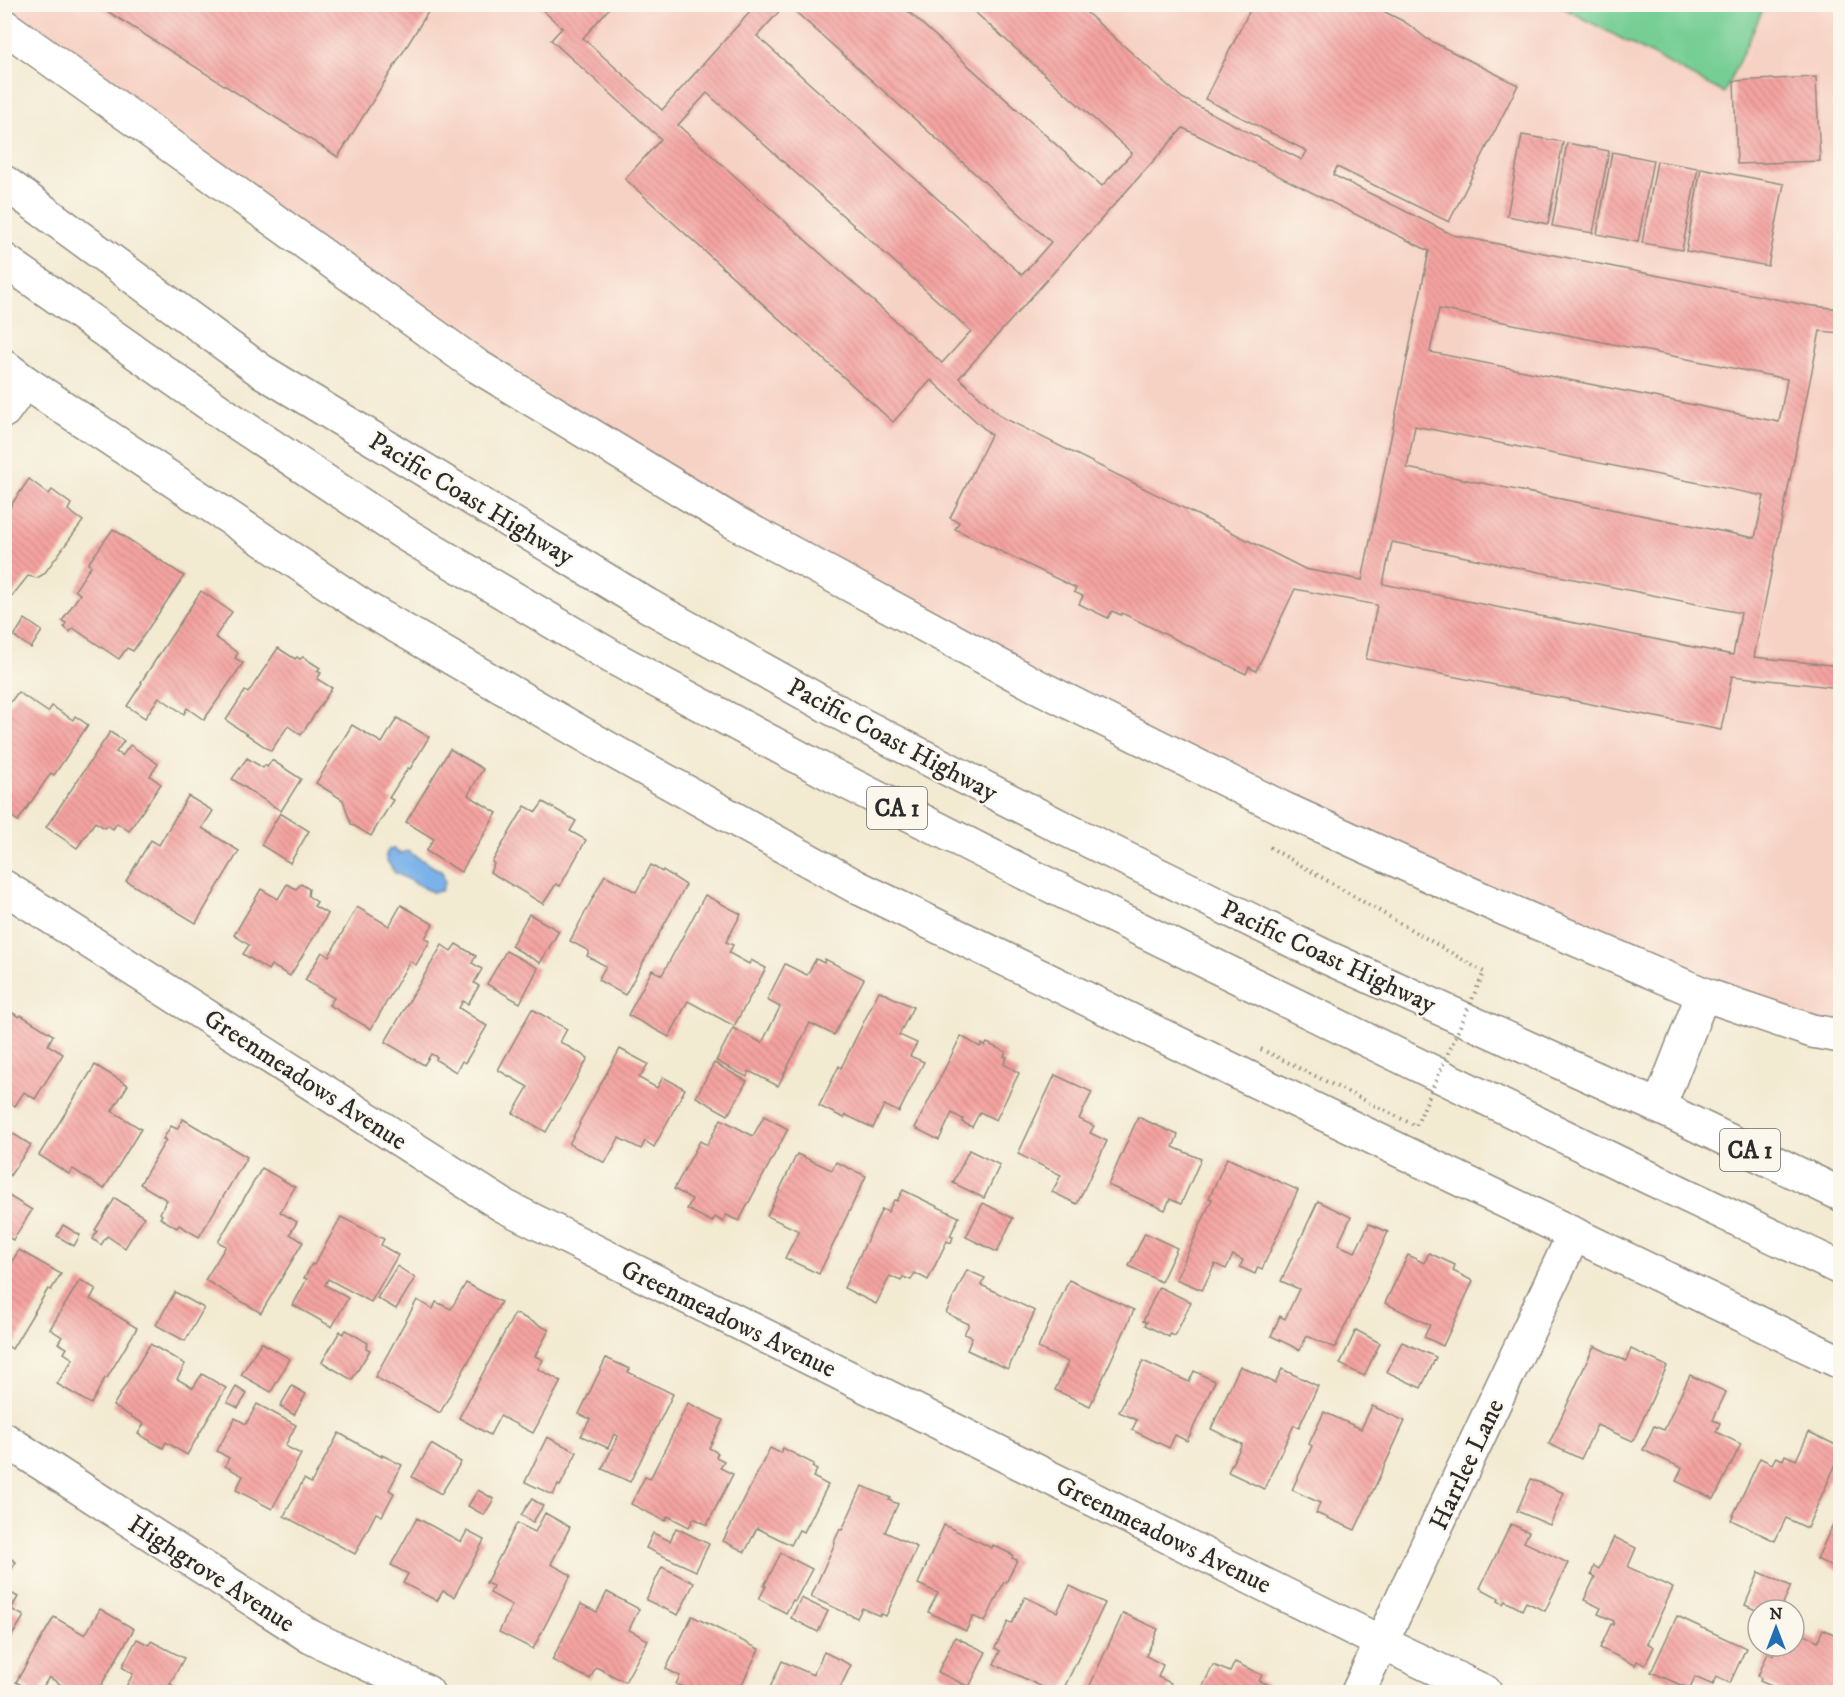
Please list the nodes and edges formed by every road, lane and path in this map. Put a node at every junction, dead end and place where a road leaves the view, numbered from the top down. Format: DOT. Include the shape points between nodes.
graph roads {
  1 [pos="4,26"];
  2 [pos="4,182"];
  3 [pos="4,260"];
  4 [pos="15,374"];
  5 [pos="4,411"];
  6 [pos="1266,845"];
  7 [pos="4,887"];
  8 [pos="1703,994"];
  9 [pos="1840,1036"];
  10 [pos="1261,1049"];
  11 [pos="1659,1107"];
  12 [pos="1840,1194"];
  13 [pos="1574,1234"];
  14 [pos="1840,1268"];
  15 [pos="1840,1362"];
  16 [pos="4,1439"];
  17 [pos="1382,1643"];
  18 [pos="427,1692"];
  19 [pos="1358,1692"];
  20 [pos="1485,1692"];
  1 -- 8 [label="main road" via="477,366 734,522 1037,686 1284,809"];
  2 -- 11 [label="main road, Pacific Coast Highway / CA 1" via="260,370 647,605 862,725 1063,828 1324,956"];
  3 -- 14 [label="main road, CA 1" via="385,521 614,658 1037,879"];
  4 -- 5 [label="main road"];
  4 -- 13 [label="main road" via="367,609 609,750 845,880"];
  6 -- 10 [label="path, bridge" via="1484,972 1416,1126"];
  7 -- 17 [label="main road, Greenmeadows Avenue" via="504,1206"];
  8 -- 9 [label="main road" via="1812,1031"];
  8 -- 11 [label="main road"];
  11 -- 12 [label="main road, Pacific Coast Highway / CA 1"];
  13 -- 15 [label="main road"];
  13 -- 17 [label="main road, Harrlee Lane"];
  16 -- 18 [label="main road, Highgrove Avenue" via="310,1637"];
  17 -- 19 [label="main road, Harrlee Lane"];
  17 -- 20 [label="main road, Greenmeadows Avenue"];
}
